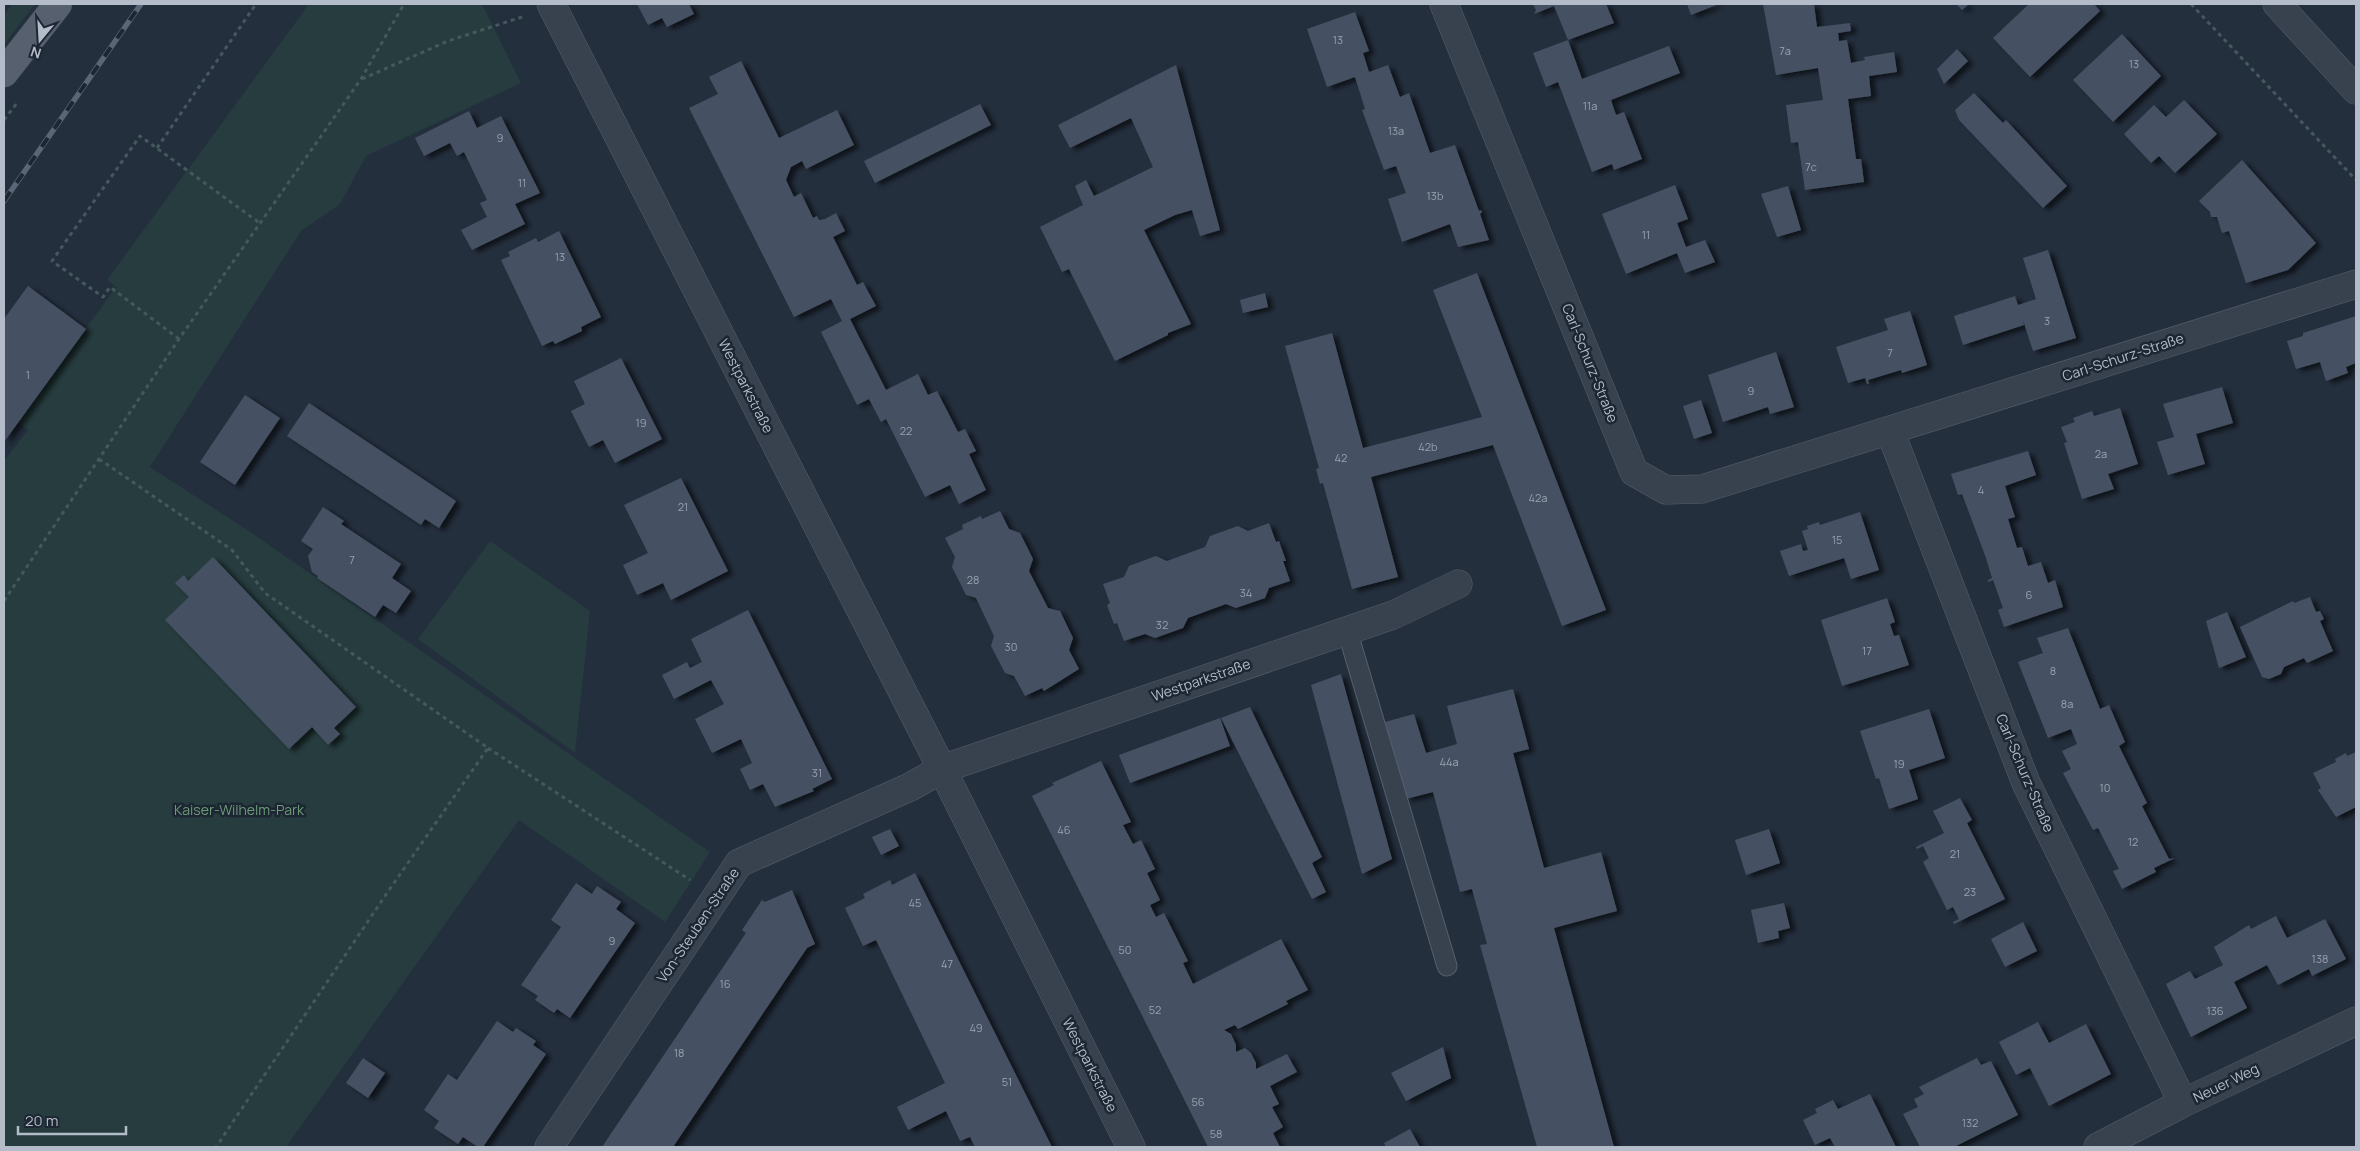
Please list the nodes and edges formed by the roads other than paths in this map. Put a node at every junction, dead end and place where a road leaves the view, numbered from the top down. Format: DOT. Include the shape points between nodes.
graph roads {
  1 [pos="58,4"];
  2 [pos="1444,4"];
  3 [pos="2277,4"];
  4 [pos="541,8"];
  5 [pos="4,73"];
  6 [pos="2356,90"];
  7 [pos="2356,284"];
  8 [pos="1890,431"];
  9 [pos="1458,584"];
  10 [pos="1347,630"];
  11 [pos="942,769"];
  12 [pos="1447,966"];
  13 [pos="2356,1021"];
  14 [pos="2183,1103"];
  15 [pos="549,1147"];
  16 [pos="1131,1147"];
  17 [pos="2098,1147"];
  1 -- 5 [label="main road"];
  2 -- 8 [label="street, Carl-Schurz-Straße" via="1634,472 1666,490 1702,489"];
  3 -- 6 [label="street"];
  4 -- 11 [label="street, Westparkstraße"];
  7 -- 8 [label="street, Carl-Schurz-Straße"];
  8 -- 14 [label="street, Carl-Schurz-Straße" via="2026,784"];
  9 -- 10 [label="street, Westparkstraße" via="1393,615"];
  10 -- 11 [label="street, Westparkstraße"];
  10 -- 12 [label="lane"];
  11 -- 15 [label="street, Von-Steuben-Straße" via="910,787 739,863"];
  11 -- 16 [label="street, Westparkstraße"];
  13 -- 14 [label="street, Neuer Weg"];
  14 -- 17 [label="street, Neuer Weg"];
}
